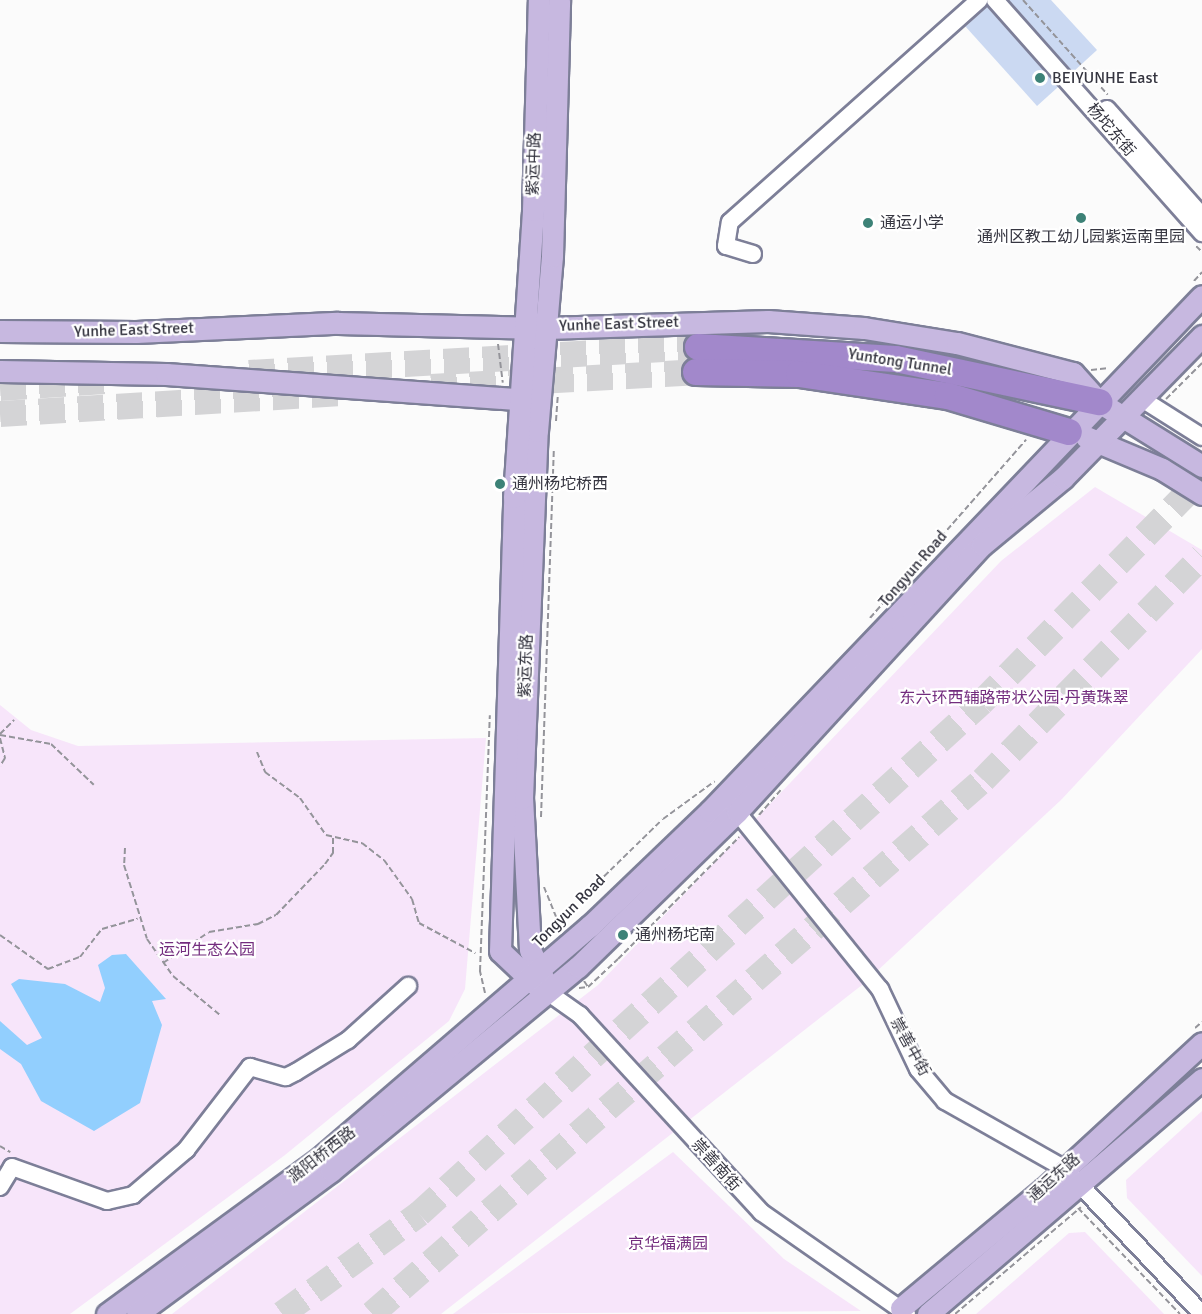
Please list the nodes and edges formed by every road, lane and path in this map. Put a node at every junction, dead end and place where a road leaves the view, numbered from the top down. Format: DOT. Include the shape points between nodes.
graph roads {
  1 [pos="539,0"];
  2 [pos="559,0"];
  3 [pos="979,0"];
  4 [pos="995,0"];
  5 [pos="1010,0"];
  6 [pos="1202,216"];
  7 [pos="1202,233"];
  8 [pos="753,254"];
  9 [pos="1202,272"];
  10 [pos="1194,292"];
  11 [pos="523,328"];
  12 [pos="546,328"];
  13 [pos="0,331"];
  14 [pos="1202,336"];
  15 [pos="1202,363"];
  16 [pos="1114,368"];
  17 [pos="0,371"];
  18 [pos="1081,380"];
  19 [pos="558,389"];
  20 [pos="529,400"];
  21 [pos="1099,402"];
  22 [pos="1146,402"];
  23 [pos="1121,417"];
  24 [pos="1041,422"];
  25 [pos="555,423"];
  26 [pos="1069,432"];
  27 [pos="554,435"];
  28 [pos="1202,436"];
  29 [pos="1100,441"];
  30 [pos="1202,466"];
  31 [pos="1202,494"];
  32 [pos="864,624"];
  33 [pos="14,720"];
  34 [pos="0,736"];
  35 [pos="257,752"];
  36 [pos="0,766"];
  37 [pos="719,777"];
  38 [pos="790,780"];
  39 [pos="94,786"];
  40 [pos="744,818"];
  41 [pos="540,825"];
  42 [pos="333,838"];
  43 [pos="125,848"];
  44 [pos="542,883"];
  45 [pos="140,918"];
  46 [pos="557,921"];
  47 [pos="0,935"];
  48 [pos="568,945"];
  49 [pos="530,950"];
  50 [pos="475,953"];
  51 [pos="163,963"];
  52 [pos="578,967"];
  53 [pos="535,975"];
  54 [pos="408,986"];
  55 [pos="588,987"];
  56 [pos="546,991"];
  57 [pos="220,1015"];
  58 [pos="1202,1043"];
  59 [pos="1202,1079"];
  60 [pos="1065,1169"];
  61 [pos="0,1187"];
  62 [pos="1075,1192"];
  63 [pos="904,1311"];
  64 [pos="107,1314"];
  65 [pos="137,1314"];
  66 [pos="928,1314"];
  67 [pos="1180,1314"];
  68 [pos="1202,1314"];
  1 -- 11 [label="main road, 紫运中路" via="533,210"];
  2 -- 12 [label="main road, 紫运中路"];
  3 -- 8 [label="street" via="729,222 726,246"];
  4 -- 7 [label="street, 杨坨东街"];
  5 -- 6 [label="street, 杨坨东街"];
  9 -- 10 [label="path"];
  10 -- 21 [label="main road, Tongyun Road"];
  11 -- 12 [label="main road, Yunhe East Street"];
  11 -- 13 [label="main road, Yunhe East Street" via="338,323 136,332"];
  11 -- 20 [label="main road, 紫运东路"];
  12 -- 18 [label="main road, Yunhe East Street" via="768,321 864,328 957,343 1054,367"];
  12 -- 20 [label="main road, 紫运东路"];
  14 -- 22 [label="main road"];
  15 -- 22 [label="path" via="1168,398"];
  16 -- 18 [label="path" via="1090,370"];
  17 -- 20 [label="main road" via="166,374"];
  18 -- 21 [label="main road, Yunhe East Street"];
  19 -- 25 [label="path"];
  20 -- 49 [label="main road, 紫运东路" via="522,798"];
  20 -- 53 [label="main road, 紫运东路" via="500,951"];
  21 -- 23 [label="main road, Yunhe East Street"];
  21 -- 24 [label="highway, Yuntong Tunnel" via="896,359 697,360 948,396"];
  21 -- 26 [label="main road, Tongyun Road"];
  22 -- 23 [label="main road, Tongyun Road"];
  22 -- 28 [label="street"];
  23 -- 29 [label="main road, Tongyun Road"];
  23 -- 30 [label="main road, Yunhe East Street"];
  24 -- 26 [label="highway, Yuntong Tunnel"];
  24 -- 32 [label="path, Tongyun Road"];
  26 -- 29 [label="main road"];
  26 -- 48 [label="main road, Tongyun Road" via="710,811"];
  27 -- 41 [label="path, 紫运东路"];
  29 -- 31 [label="main road"];
  29 -- 40 [label="main road, Tongyun Road" via="982,545"];
  33 -- 34 [label="path"];
  34 -- 36 [label="path" via="5,758"];
  34 -- 39 [label="path" via="51,744"];
  35 -- 42 [label="path" via="265,772 300,798"];
  37 -- 46 [label="path, Tongyun Road" via="663,819"];
  38 -- 40 [label="path"];
  40 -- 52 [label="main road, Tongyun Road"];
  40 -- 55 [label="path"];
  40 -- 60 [label="street, 崇善中街" via="880,989 918,1069 945,1101"];
  42 -- 50 [label="path" via="349,838 375,852 401,880 419,923"];
  42 -- 51 [label="path" via="329,859 276,915 258,924 209,932"];
  43 -- 45 [label="path" via="124,866"];
  44 -- 46 [label="path"];
  45 -- 47 [label="path" via="102,929 80,957 48,969"];
  45 -- 51 [label="path"];
  46 -- 48 [label="path"];
  46 -- 49 [label="path, Tongyun Road"];
  48 -- 53 [label="main road, Tongyun Road"];
  49 -- 53 [label="main road"];
  51 -- 57 [label="path" via="193,997"];
  52 -- 55 [label="path"];
  52 -- 56 [label="main road, Tongyun Road"];
  53 -- 56 [label="main road, 紫运东路"];
  53 -- 64 [label="main road, 潞阳桥西路" via="320,1158"];
  54 -- 61 [label="street" via="348,1040 296,1072 286,1077 250,1066 186,1150 133,1195 107,1201 12,1167"];
  55 -- 56 [label="path"];
  56 -- 63 [label="street, 崇善南街" via="580,1015 761,1212"];
  56 -- 65 [label="main road, 潞阳桥西路" via="331,1171"];
  58 -- 60 [label="main road, 通运东路"];
  59 -- 62 [label="main road, 通运东路"];
  60 -- 62 [label="street, 崇善中街"];
  60 -- 63 [label="main road, 通运东路"];
  62 -- 66 [label="main road, 通运东路"];
  62 -- 67 [label="path"];
  62 -- 68 [label="street, 崇善中街"];
}
